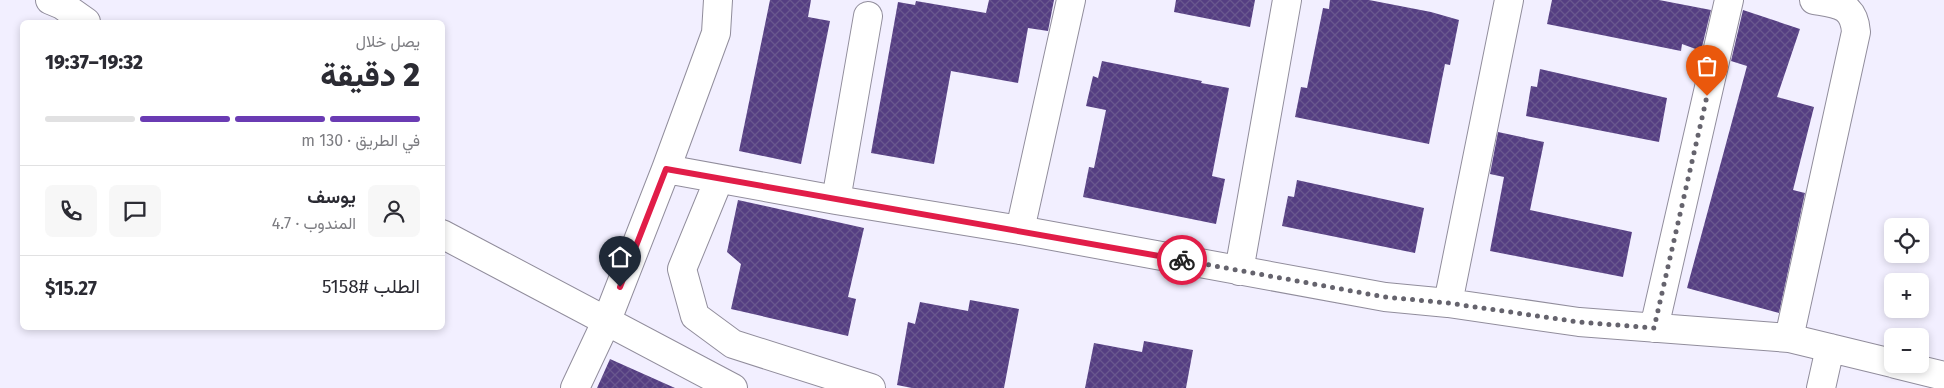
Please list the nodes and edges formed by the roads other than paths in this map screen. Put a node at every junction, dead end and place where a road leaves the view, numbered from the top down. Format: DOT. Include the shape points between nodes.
graph roads {
  1 [pos="718,0"];
  2 [pos="1071,0"];
  3 [pos="1288,0"];
  4 [pos="1508,0"];
  5 [pos="1729,0"];
  6 [pos="1814,0"];
  7 [pos="58,2"];
  8 [pos="868,16"];
  9 [pos="83,20"];
  10 [pos="666,169"];
  11 [pos="719,179"];
  12 [pos="836,200"];
  13 [pos="1020,230"];
  14 [pos="445,236"];
  15 [pos="1239,271"];
  16 [pos="1448,303"];
  17 [pos="608,320"];
  18 [pos="1654,328"];
  19 [pos="1789,338"];
  20 [pos="1830,348"];
  21 [pos="1884,361"];
  22 [pos="1929,372"];
  23 [pos="1944,376"];
  24 [pos="575,388"];
  25 [pos="733,388"];
  26 [pos="871,388"];
  27 [pos="1821,388"];
  1 -- 10 [label="street" via="716,33"];
  2 -- 13 [label="street"];
  3 -- 15 [label="street"];
  4 -- 16 [label="street"];
  5 -- 18 [label="street"];
  6 -- 19 [label="street" via="1844,7 1851,13 1856,32"];
  7 -- 9 [label="street"];
  8 -- 12 [label="street"];
  10 -- 11 [label="street"];
  10 -- 17 [label="street"];
  11 -- 12 [label="street"];
  11 -- 26 [label="street" via="682,269 695,316 733,344"];
  12 -- 13 [label="street"];
  13 -- 15 [label="street"];
  14 -- 17 [label="street"];
  15 -- 16 [label="street" via="1385,297"];
  16 -- 18 [label="street" via="1579,322"];
  17 -- 24 [label="street"];
  17 -- 25 [label="street"];
  18 -- 19 [label="street"];
  19 -- 20 [label="street"];
  20 -- 21 [label="street"];
  20 -- 27 [label="street"];
  22 -- 23 [label="street"];
}
